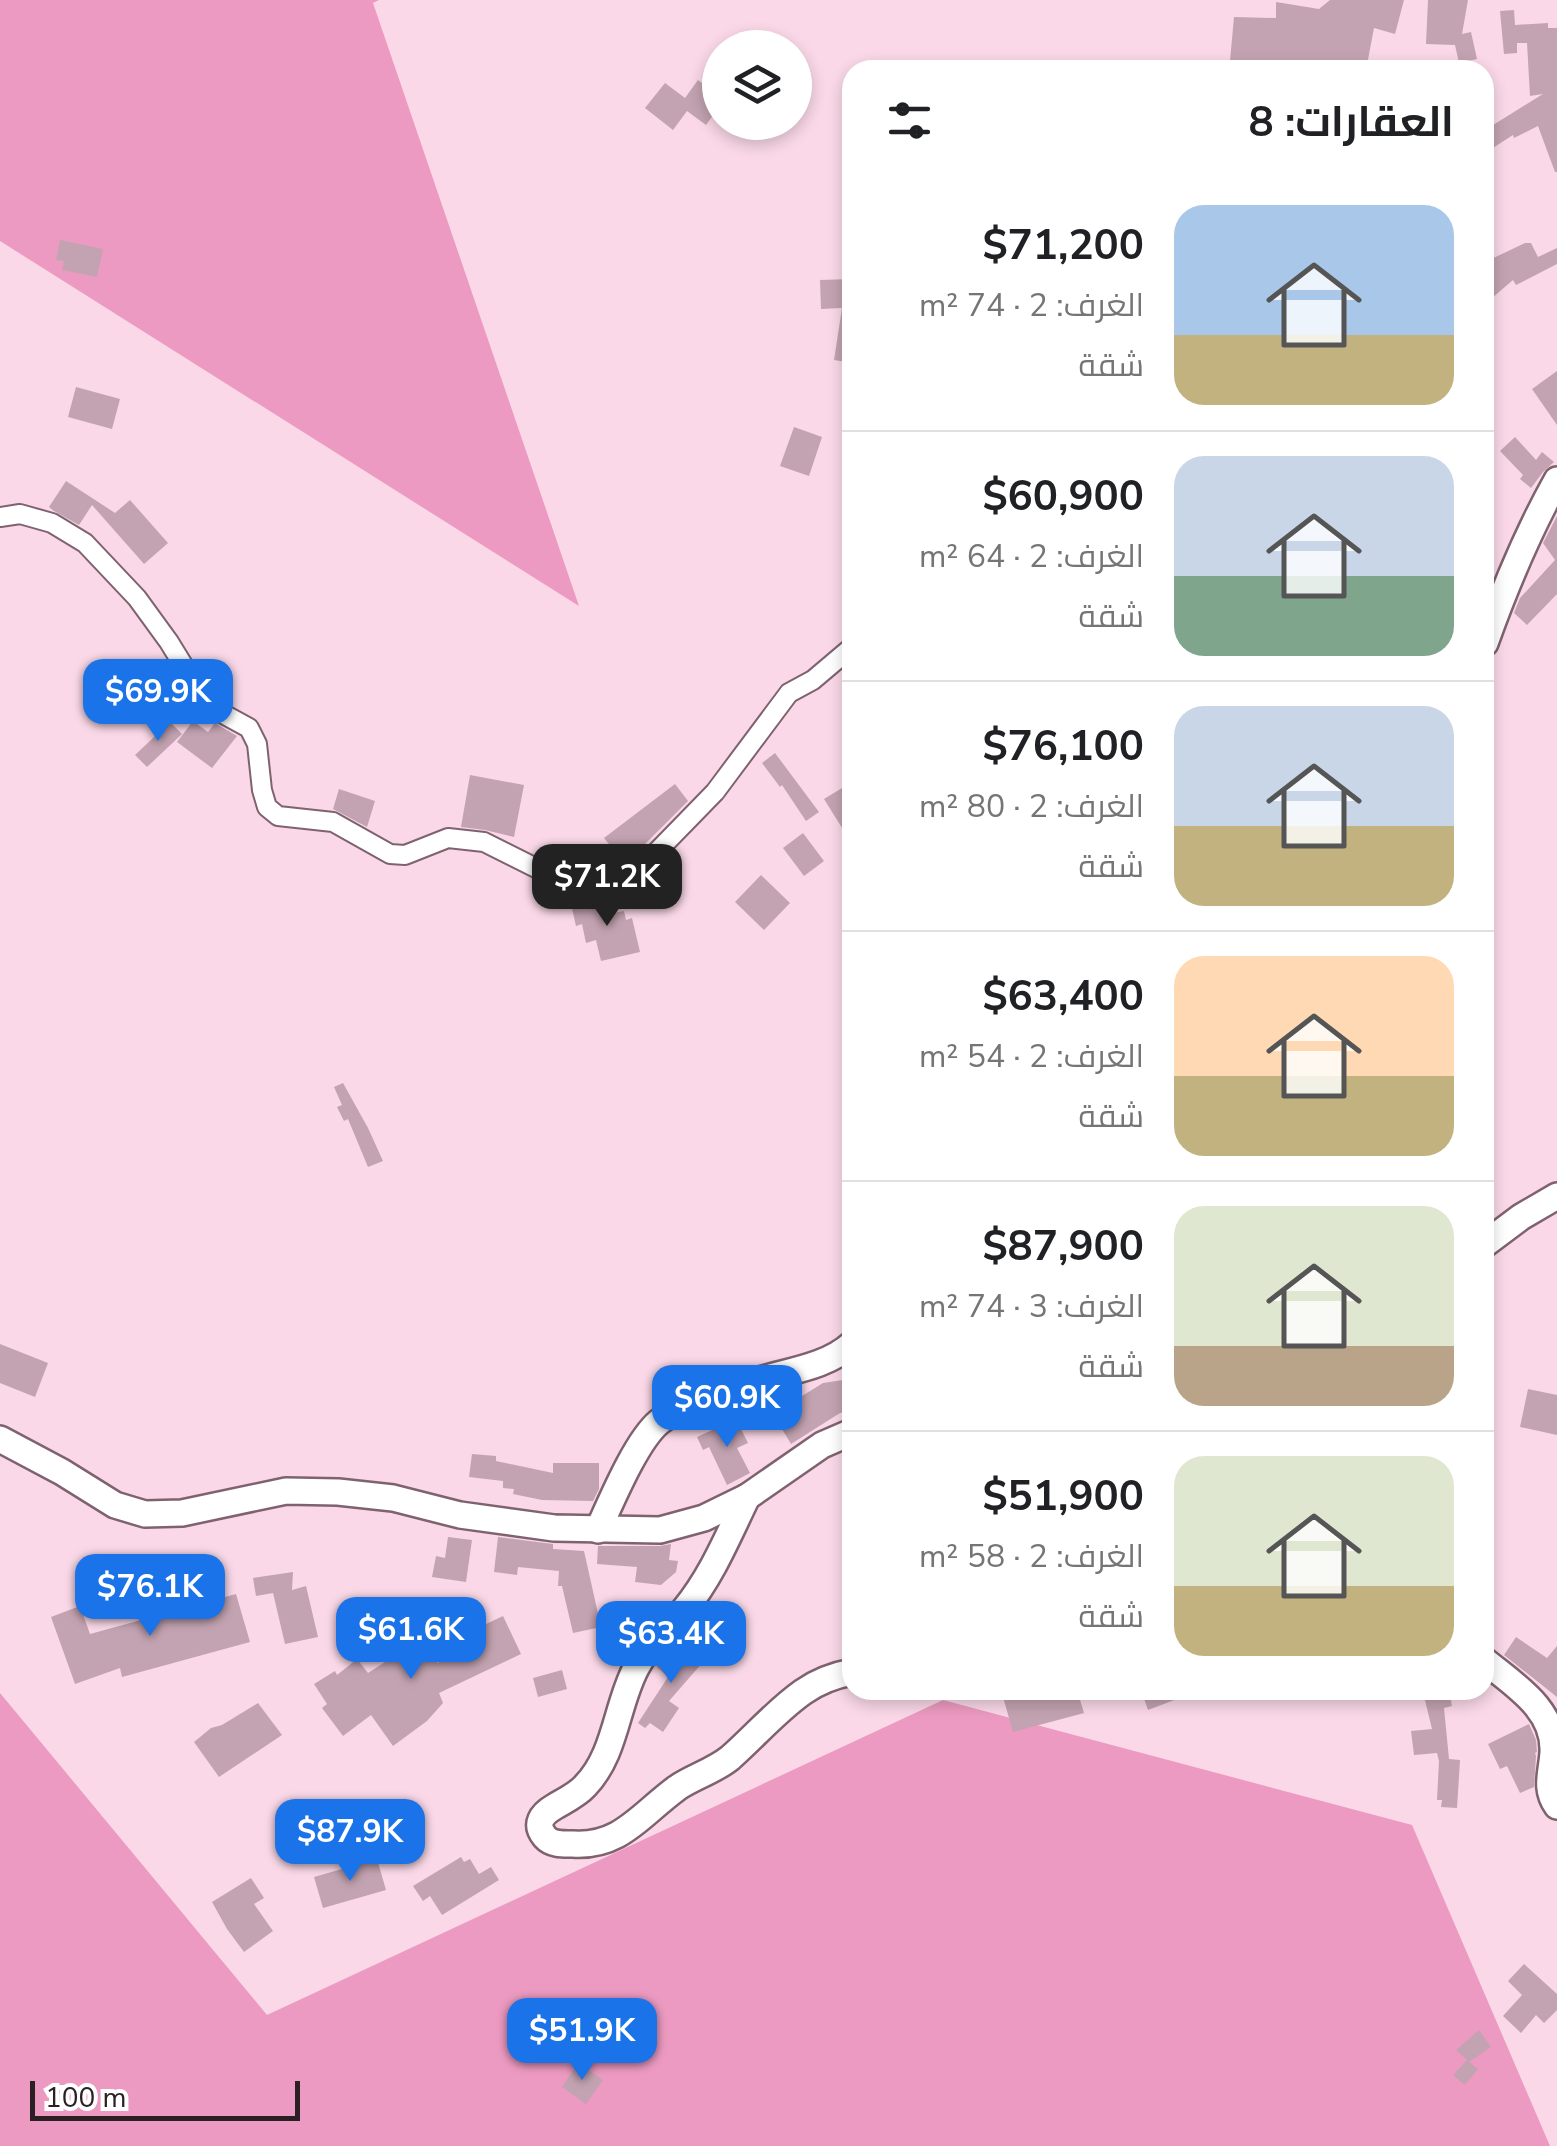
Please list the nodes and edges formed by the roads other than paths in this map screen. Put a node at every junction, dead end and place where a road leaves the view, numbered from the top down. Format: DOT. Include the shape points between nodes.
graph roads {
  1 [pos="1557,480"];
  2 [pos="0,517"];
  3 [pos="1494,618"];
  4 [pos="842,655"];
  5 [pos="1557,1196"];
  6 [pos="1494,1237"];
  7 [pos="842,1354"];
  8 [pos="842,1437"];
  9 [pos="0,1439"];
  10 [pos="747,1497"];
  11 [pos="598,1530"];
  12 [pos="1494,1668"];
  13 [pos="842,1674"];
  14 [pos="1557,1806"];
  1 -- 3 [label="street"];
  2 -- 4 [label="street" via="52,522 85,544 137,598 216,710 249,728 267,807 278,816 333,822 404,856 448,838 484,842 588,890 615,887 639,870 716,792 790,693"];
  5 -- 6 [label="street"];
  7 -- 11 [label="street" via="696,1401 657,1424"];
  8 -- 10 [label="street"];
  9 -- 11 [label="street" via="115,1505 145,1514 286,1492 338,1492 460,1515"];
  10 -- 11 [label="street" via="660,1530"];
  10 -- 13 [label="street" via="710,1574 634,1670 598,1769 583,1789 545,1812 539,1827 551,1842 592,1845 617,1836 679,1787 727,1760 807,1688"];
  12 -- 14 [label="street" via="1533,1700 1550,1727 1548,1781"];
}
